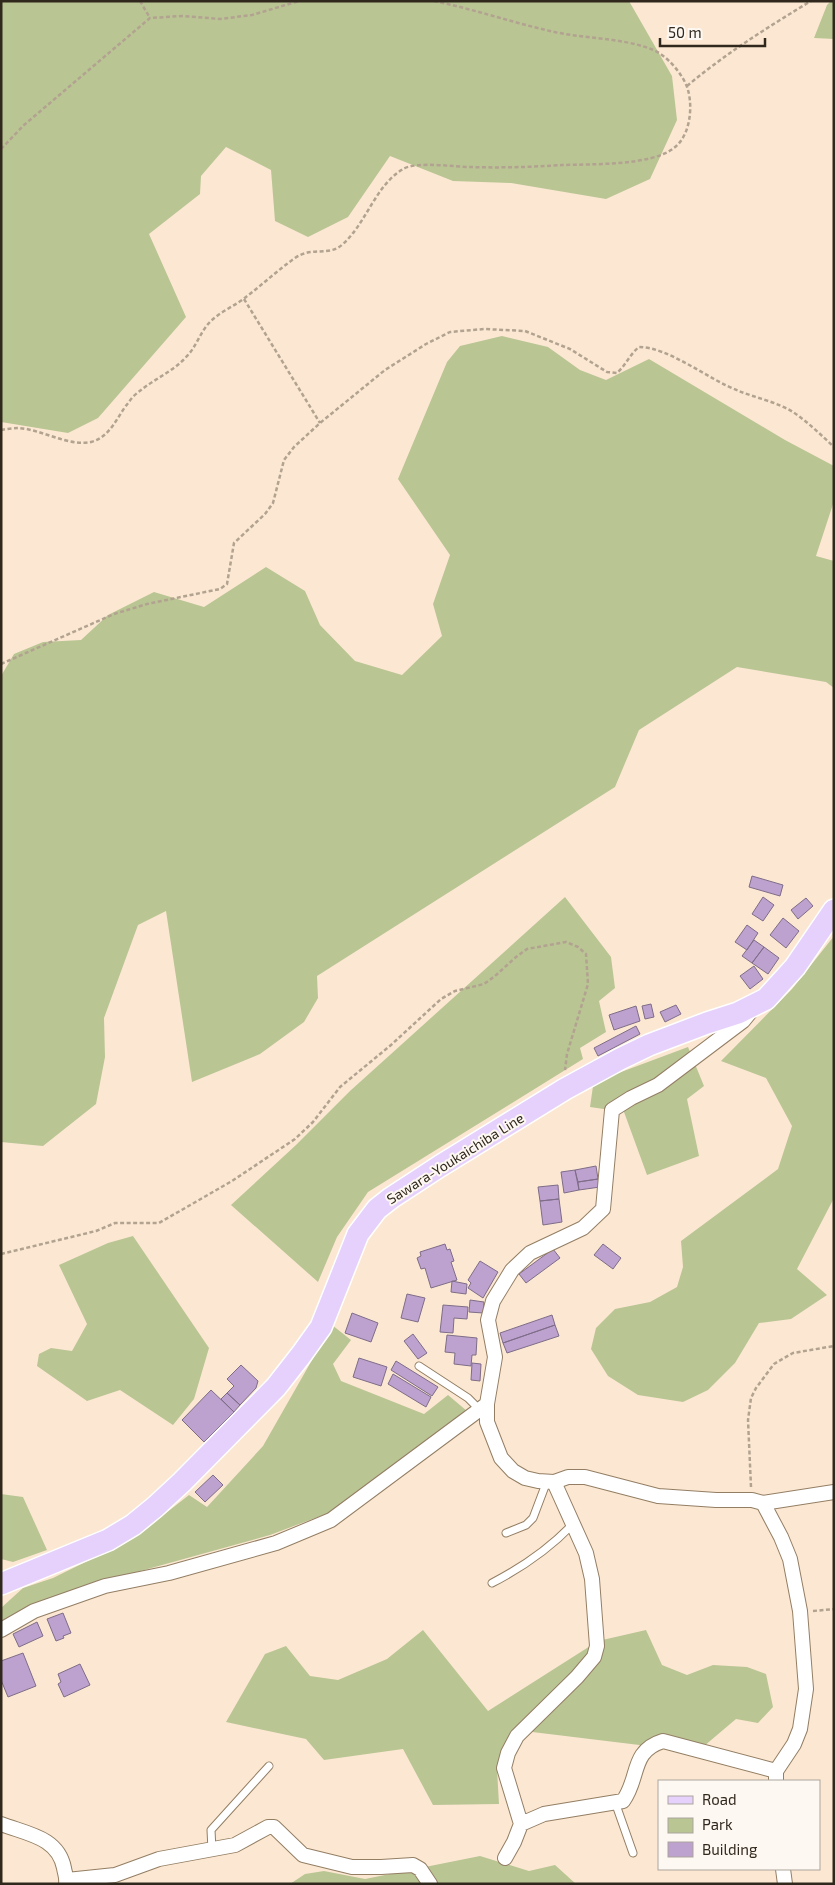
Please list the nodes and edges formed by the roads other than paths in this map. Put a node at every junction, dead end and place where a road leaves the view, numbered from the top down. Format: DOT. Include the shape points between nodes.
graph roads {
  1 [pos="834,910"];
  2 [pos="755,1006"];
  3 [pos="419,1366"];
  4 [pos="483,1407"];
  5 [pos="550,1481"];
  6 [pos="834,1492"];
  7 [pos="757,1502"];
  8 [pos="572,1525"];
  9 [pos="506,1533"];
  10 [pos="492,1583"];
  11 [pos="1,1584"];
  12 [pos="1,1630"];
  13 [pos="269,1766"];
  14 [pos="776,1776"];
  15 [pos="615,1802"];
  16 [pos="1,1824"];
  17 [pos="521,1824"];
  18 [pos="212,1850"];
  19 [pos="633,1854"];
  20 [pos="505,1858"];
  21 [pos="783,1870"];
  22 [pos="66,1882"];
  23 [pos="430,1884"];
  24 [pos="785,1884"];
  1 -- 2 [label="main road, Sawara-Youkaichiba Line" via="778,988"];
  2 -- 4 [label="street" via="743,1021 658,1085 612,1110 603,1210 583,1228 530,1253 512,1270 493,1300 488,1320 495,1357"];
  2 -- 11 [label="main road, Sawara-Youkaichiba Line" via="620,1059 391,1198 377,1209 358,1234 321,1327 301,1355 276,1387 155,1507 108,1540"];
  3 -- 4 [label="lane"];
  4 -- 5 [label="street" via="501,1458 525,1478"];
  4 -- 12 [label="street" via="331,1520 276,1543 169,1573 105,1586 34,1611"];
  5 -- 7 [label="street" via="585,1477 658,1496"];
  5 -- 8 [label="street"];
  5 -- 9 [label="lane" via="533,1518 526,1525"];
  6 -- 7 [label="street"];
  7 -- 14 [label="street" via="782,1537 790,1559 800,1611 806,1689 800,1729"];
  8 -- 10 [label="lane" via="519,1569"];
  8 -- 17 [label="street" via="586,1553 592,1579 597,1646 594,1657 517,1736 508,1753 504,1768"];
  13 -- 18 [label="lane" via="211,1830"];
  14 -- 15 [label="street" via="663,1741 652,1744 640,1756 628,1794 623,1801"];
  15 -- 17 [label="street" via="544,1814"];
  15 -- 19 [label="lane"];
  16 -- 22 [label="street" via="54,1846 62,1858"];
  17 -- 20 [label="street"];
  18 -- 22 [label="street" via="159,1859 115,1875"];
  18 -- 23 [label="street" via="235,1845 268,1826 274,1826 303,1855 352,1867 413,1865 420,1869"];
  21 -- 24 [label="street"];
}
